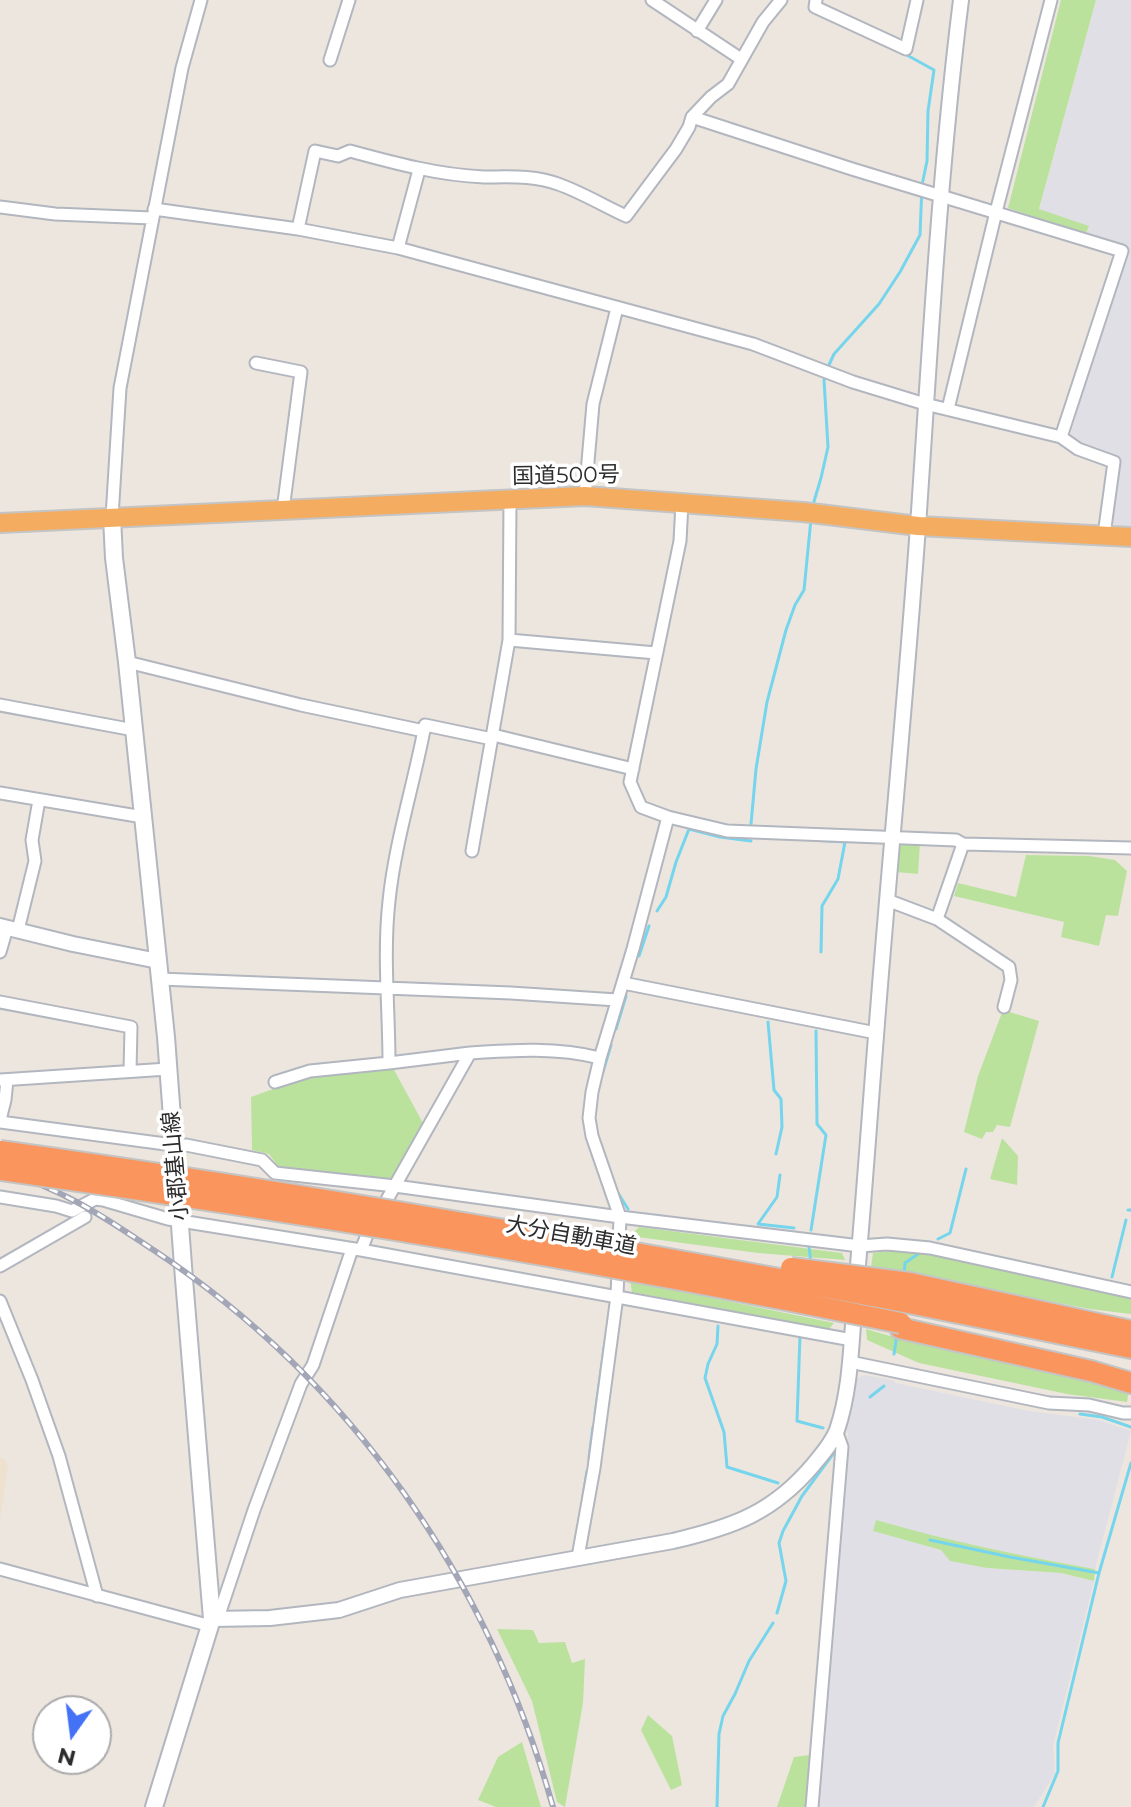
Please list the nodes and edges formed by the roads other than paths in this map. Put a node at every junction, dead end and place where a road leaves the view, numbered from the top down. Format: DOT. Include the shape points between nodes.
graph roads {
  1 [pos="201,0"];
  2 [pos="349,0"];
  3 [pos="652,0"];
  4 [pos="716,0"];
  5 [pos="781,0"];
  6 [pos="816,0"];
  7 [pos="917,0"];
  8 [pos="961,0"];
  9 [pos="1051,0"];
  10 [pos="697,31"];
  11 [pos="741,59"];
  12 [pos="330,60"];
  13 [pos="692,117"];
  14 [pos="419,170"];
  15 [pos="941,195"];
  16 [pos="0,207"];
  17 [pos="996,212"];
  18 [pos="153,214"];
  19 [pos="298,229"];
  20 [pos="398,248"];
  21 [pos="617,308"];
  22 [pos="256,363"];
  23 [pos="925,404"];
  24 [pos="948,409"];
  25 [pos="1061,437"];
  26 [pos="585,496"];
  27 [pos="510,500"];
  28 [pos="682,503"];
  29 [pos="283,510"];
  30 [pos="112,517"];
  31 [pos="0,523"];
  32 [pos="918,526"];
  33 [pos="1104,535"];
  34 [pos="1131,537"];
  35 [pos="509,640"];
  36 [pos="656,653"];
  37 [pos="127,662"];
  38 [pos="0,705"];
  39 [pos="134,730"];
  40 [pos="424,731"];
  41 [pos="492,737"];
  42 [pos="633,769"];
  43 [pos="0,793"];
  44 [pos="39,800"];
  45 [pos="143,817"];
  46 [pos="668,817"];
  47 [pos="893,837"];
  48 [pos="963,844"];
  49 [pos="1131,848"];
  50 [pos="472,851"];
  51 [pos="887,900"];
  52 [pos="937,919"];
  53 [pos="8,928"];
  54 [pos="0,952"];
  55 [pos="158,961"];
  56 [pos="160,979"];
  57 [pos="623,983"];
  58 [pos="388,989"];
  59 [pos="617,1000"];
  60 [pos="0,1002"];
  61 [pos="1004,1007"];
  62 [pos="876,1033"];
  63 [pos="470,1053"];
  64 [pos="600,1058"];
  65 [pos="389,1063"];
  66 [pos="168,1069"];
  67 [pos="130,1071"];
  68 [pos="3,1080"];
  69 [pos="275,1082"];
  70 [pos="0,1121"];
  71 [pos="173,1145"];
  72 [pos="0,1151"];
  73 [pos="0,1170"];
  74 [pos="395,1186"];
  75 [pos="0,1197"];
  76 [pos="85,1217"];
  77 [pos="620,1217"];
  78 [pos="180,1221"];
  79 [pos="860,1246"];
  80 [pos="357,1250"];
  81 [pos="0,1266"];
  82 [pos="907,1292"];
  83 [pos="1131,1292"];
  84 [pos="617,1296"];
  85 [pos="0,1301"];
  86 [pos="901,1325"];
  87 [pos="1131,1328"];
  88 [pos="852,1340"];
  89 [pos="1131,1348"];
  90 [pos="850,1362"];
  91 [pos="1131,1369"];
  92 [pos="1131,1383"];
  93 [pos="1131,1413"];
  94 [pos="836,1430"];
  95 [pos="578,1557"];
  96 [pos="0,1569"];
  97 [pos="97,1596"];
  98 [pos="214,1621"];
  99 [pos="154,1807"];
  100 [pos="812,1807"];
  1 -- 18 [label="street"];
  2 -- 12 [label="street"];
  3 -- 10 [label="street"];
  4 -- 10 [label="street"];
  5 -- 11 [label="street"];
  6 -- 7 [label="street" via="815,7 906,49"];
  8 -- 15 [label="street"];
  9 -- 17 [label="street"];
  10 -- 11 [label="street"];
  11 -- 13 [label="street" via="728,84"];
  13 -- 14 [label="street" via="676,149 626,216 558,184"];
  13 -- 15 [label="street"];
  14 -- 19 [label="street" via="350,151 338,156 315,151"];
  14 -- 20 [label="street"];
  15 -- 17 [label="street"];
  15 -- 23 [label="street"];
  16 -- 18 [label="street" via="55,214"];
  17 -- 24 [label="street"];
  17 -- 25 [label="street" via="1122,251"];
  18 -- 19 [label="street"];
  18 -- 30 [label="street" via="120,388"];
  19 -- 20 [label="street"];
  20 -- 21 [label="street"];
  21 -- 23 [label="street" via="753,344"];
  21 -- 26 [label="street" via="593,404"];
  22 -- 29 [label="street" via="301,372"];
  23 -- 24 [label="street"];
  23 -- 32 [label="street"];
  24 -- 25 [label="street"];
  25 -- 33 [label="street" via="1114,462"];
  26 -- 27 [label="highway, 国道500号"];
  26 -- 28 [label="highway, 国道500号"];
  27 -- 29 [label="highway, 国道500号"];
  27 -- 35 [label="street"];
  28 -- 32 [label="highway, 国道500号"];
  28 -- 36 [label="street" via="680,541"];
  29 -- 30 [label="highway, 国道500号"];
  30 -- 31 [label="highway, 国道500号"];
  30 -- 37 [label="main road, 小郡基山線"];
  32 -- 33 [label="highway, 国道500号"];
  32 -- 47 [label="street"];
  33 -- 34 [label="highway, 国道500号"];
  35 -- 36 [label="street"];
  35 -- 41 [label="street"];
  36 -- 42 [label="street"];
  37 -- 39 [label="main road, 小郡基山線"];
  37 -- 40 [label="street"];
  38 -- 39 [label="street"];
  39 -- 45 [label="main road, 小郡基山線"];
  40 -- 41 [label="street" via="425,725"];
  40 -- 58 [label="street" via="389,901"];
  41 -- 42 [label="street"];
  41 -- 50 [label="street"];
  42 -- 46 [label="street" via="630,782 641,807"];
  43 -- 44 [label="street"];
  44 -- 45 [label="street"];
  44 -- 53 [label="street" via="32,840 35,861"];
  45 -- 55 [label="main road, 小郡基山線"];
  46 -- 47 [label="street" via="727,831"];
  46 -- 57 [label="street"];
  47 -- 48 [label="street"];
  47 -- 51 [label="street"];
  48 -- 49 [label="street"];
  48 -- 52 [label="street"];
  51 -- 52 [label="street"];
  51 -- 62 [label="street"];
  52 -- 61 [label="street" via="1009,967"];
  53 -- 54 [label="street"];
  53 -- 55 [label="street"];
  55 -- 56 [label="main road, 小郡基山線"];
  56 -- 58 [label="street"];
  56 -- 66 [label="main road, 小郡基山線"];
  57 -- 59 [label="street"];
  57 -- 62 [label="street"];
  58 -- 59 [label="street"];
  58 -- 65 [label="street"];
  59 -- 64 [label="street"];
  60 -- 67 [label="street" via="131,1027"];
  62 -- 79 [label="street"];
  63 -- 64 [label="street" via="530,1049"];
  63 -- 65 [label="street"];
  63 -- 74 [label="street"];
  64 -- 77 [label="street" via="590,1127"];
  65 -- 69 [label="street" via="310,1071"];
  66 -- 67 [label="street"];
  66 -- 71 [label="main road, 小郡基山線"];
  67 -- 68 [label="street"];
  68 -- 70 [label="street"];
  70 -- 71 [label="street"];
  71 -- 74 [label="street" via="262,1160 275,1173"];
  71 -- 78 [label="main road, 小郡基山線"];
  72 -- 82 [label="highway, 大分自動車道, bridge"];
  73 -- 86 [label="highway, 大分自動車道, bridge" via="613,1267"];
  74 -- 77 [label="street"];
  74 -- 80 [label="street"];
  75 -- 78 [label="street" via="72,1211 103,1200"];
  76 -- 81 [label="street"];
  77 -- 79 [label="street"];
  77 -- 84 [label="street"];
  78 -- 80 [label="street"];
  78 -- 98 [label="main road, 小郡基山線"];
  79 -- 83 [label="street" via="930,1248"];
  79 -- 88 [label="street"];
  80 -- 84 [label="street"];
  80 -- 98 [label="street" via="301,1384"];
  82 -- 87 [label="highway"];
  82 -- 89 [label="highway"];
  84 -- 88 [label="street"];
  84 -- 95 [label="street"];
  85 -- 97 [label="street" via="59,1456"];
  86 -- 91 [label="highway, 大分自動車道"];
  86 -- 92 [label="highway"];
  88 -- 90 [label="street"];
  90 -- 93 [label="street" via="1049,1403"];
  90 -- 94 [label="street"];
  94 -- 95 [label="street" via="828,1448 792,1488 747,1518 686,1538"];
  94 -- 100 [label="street" via="842,1447"];
  95 -- 98 [label="street" via="400,1590 339,1610"];
  96 -- 97 [label="street"];
  97 -- 98 [label="street"];
  98 -- 99 [label="main road, 小郡基山線"];
}
